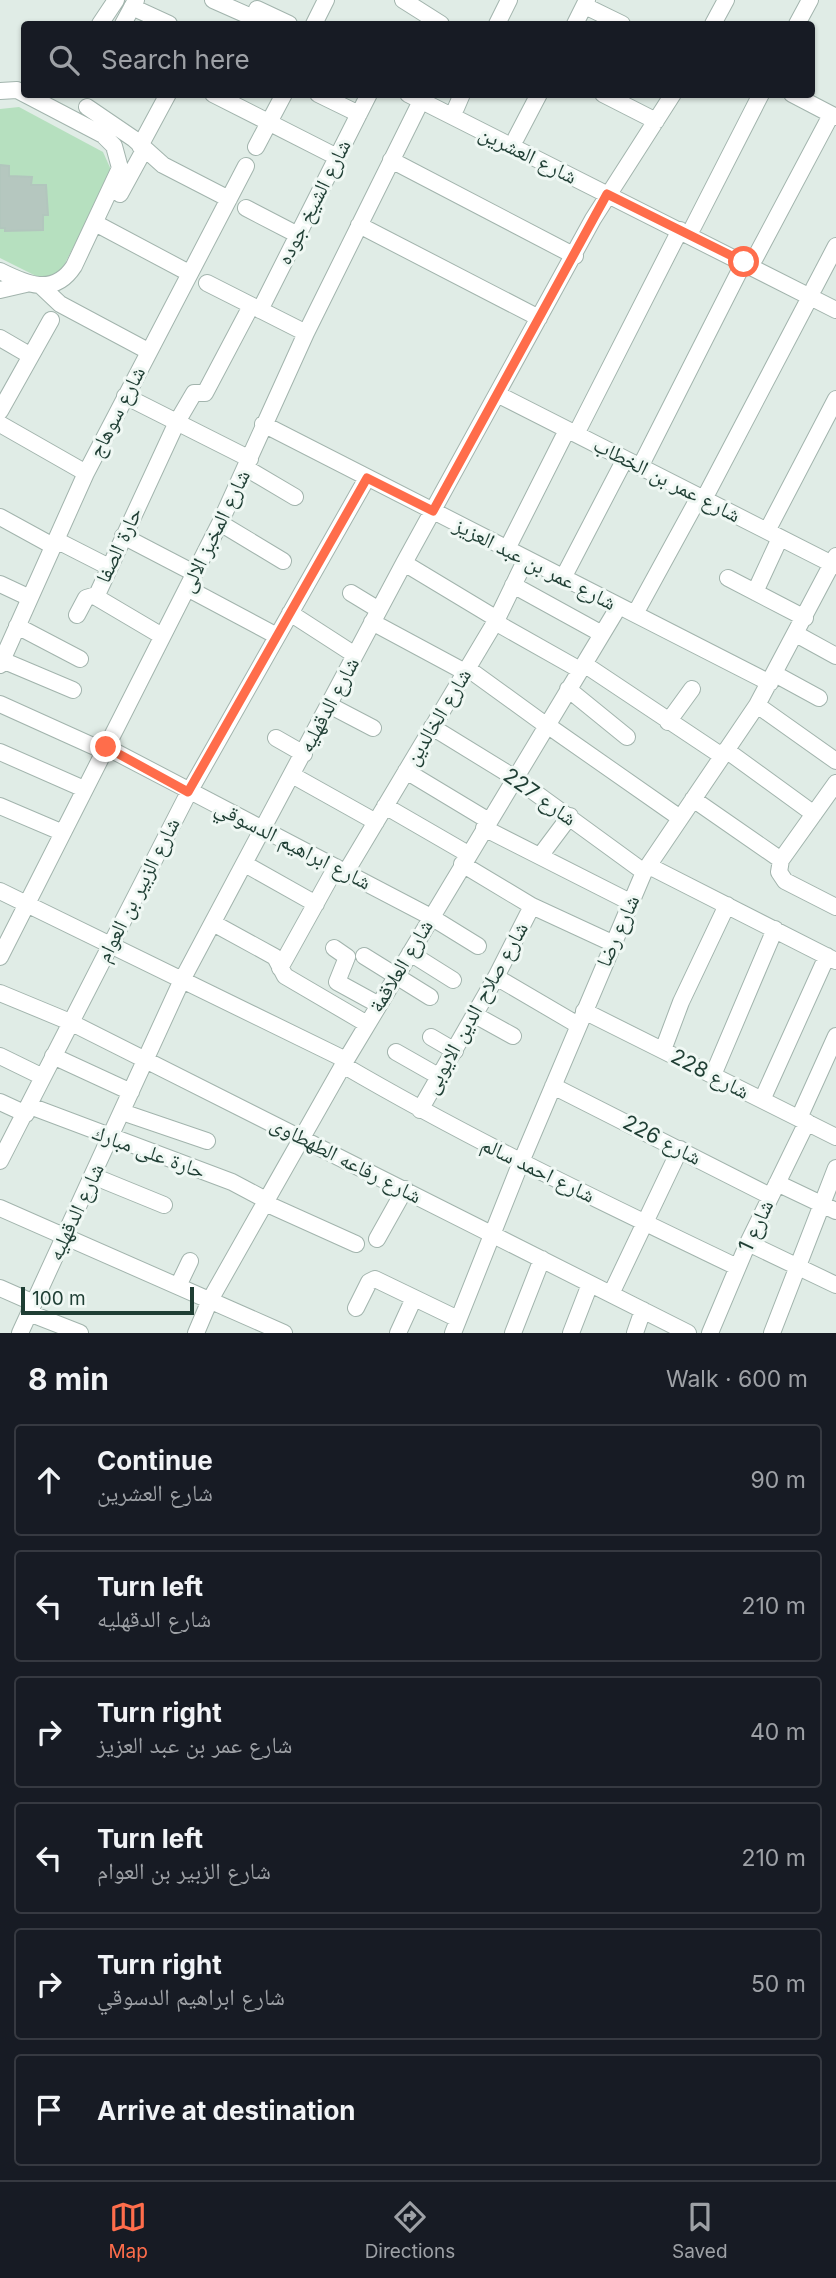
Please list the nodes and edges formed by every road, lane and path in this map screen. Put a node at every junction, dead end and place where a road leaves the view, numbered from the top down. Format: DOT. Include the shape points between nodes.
graph roads {
  1 [pos="116,0"];
  2 [pos="213,0"];
  3 [pos="239,0"];
  4 [pos="326,0"];
  5 [pos="403,0"];
  6 [pos="810,0"];
  7 [pos="507,1"];
  8 [pos="721,2"];
  9 [pos="586,3"];
  10 [pos="134,4"];
  11 [pos="102,21"];
  12 [pos="125,21"];
  13 [pos="164,21"];
  14 [pos="260,21"];
  15 [pos="283,21"];
  16 [pos="316,21"];
  17 [pos="436,21"];
  18 [pos="498,21"];
  19 [pos="577,21"];
  20 [pos="617,21"];
  21 [pos="714,21"];
  22 [pos="799,21"];
  23 [pos="3,88"];
  24 [pos="21,92"];
  25 [pos="836,97"];
  26 [pos="43,98"];
  27 [pos="166,98"];
  28 [pos="221,98"];
  29 [pos="282,98"];
  30 [pos="326,98"];
  31 [pos="367,98"];
  32 [pos="419,98"];
  33 [pos="421,98"];
  34 [pos="429,98"];
  35 [pos="537,98"];
  36 [pos="611,98"];
  37 [pos="670,98"];
  38 [pos="759,98"];
  39 [pos="800,98"];
  40 [pos="88,101"];
  41 [pos="459,101"];
  42 [pos="359,114"];
  43 [pos="832,115"];
  44 [pos="656,121"];
  45 [pos="269,123"];
  46 [pos="89,128"];
  47 [pos="516,138"];
  48 [pos="256,147"];
  49 [pos="142,148"];
  50 [pos="337,157"];
  51 [pos="391,160"];
  52 [pos="246,166"];
  53 [pos="610,190"];
  54 [pos="229,199"];
  55 [pos="246,208"];
  56 [pos="95,223"];
  57 [pos="359,225"];
  58 [pos="686,229"];
  59 [pos="110,231"];
  60 [pos="298,234"];
  61 [pos="836,246"];
  62 [pos="575,256"];
  63 [pos="749,260"];
  64 [pos="0,271"];
  65 [pos="189,273"];
  66 [pos="207,283"];
  67 [pos="34,285"];
  68 [pos="0,290"];
  69 [pos="812,293"];
  70 [pos="836,300"];
  71 [pos="256,308"];
  72 [pos="836,310"];
  73 [pos="539,318"];
  74 [pos="51,320"];
  75 [pos="306,333"];
  76 [pos="0,338"];
  77 [pos="148,351"];
  78 [pos="31,356"];
  79 [pos="497,394"];
  80 [pos="125,396"];
  81 [pos="836,399"];
  82 [pos="0,411"];
  83 [pos="177,422"];
  84 [pos="0,424"];
  85 [pos="263,424"];
  86 [pos="571,432"];
  87 [pos="625,459"];
  88 [pos="248,464"];
  89 [pos="640,467"];
  90 [pos="86,473"];
  91 [pos="367,478"];
  92 [pos="295,498"];
  93 [pos="701,498"];
  94 [pos="433,511"];
  95 [pos="0,517"];
  96 [pos="220,523"];
  97 [pos="774,535"];
  98 [pos="124,536"];
  99 [pos="55,543"];
  100 [pos="507,549"];
  101 [pos="526,559"];
  102 [pos="283,561"];
  103 [pos="835,562"];
  104 [pos="404,563"];
  105 [pos="109,567"];
  106 [pos="563,578"];
  107 [pos="728,578"];
  108 [pos="190,581"];
  109 [pos="0,584"];
  110 [pos="513,584"];
  111 [pos="755,592"];
  112 [pos="351,593"];
  113 [pos="96,595"];
  114 [pos="30,598"];
  115 [pos="619,606"];
  116 [pos="290,613"];
  117 [pos="635,614"];
  118 [pos="77,615"];
  119 [pos="376,616"];
  120 [pos="805,618"];
  121 [pos="496,620"];
  122 [pos="17,626"];
  123 [pos="602,634"];
  124 [pos="796,634"];
  125 [pos="162,636"];
  126 [pos="277,636"];
  127 [pos="2,654"];
  128 [pos="355,655"];
  129 [pos="836,656"];
  130 [pos="80,659"];
  131 [pos="582,667"];
  132 [pos="466,670"];
  133 [pos="773,679"];
  134 [pos="568,689"];
  135 [pos="692,689"];
  136 [pos="73,690"];
  137 [pos="819,698"];
  138 [pos="0,704"];
  139 [pos="329,705"];
  140 [pos="757,705"];
  141 [pos="668,722"];
  142 [pos="547,725"];
  143 [pos="432,727"];
  144 [pos="373,728"];
  145 [pos="627,737"];
  146 [pos="276,738"];
  147 [pos="105,749"];
  148 [pos="0,752"];
  149 [pos="724,753"];
  150 [pos="304,754"];
  151 [pos="836,761"];
  152 [pos="406,771"];
  153 [pos="292,775"];
  154 [pos="515,778"];
  155 [pos="836,783"];
  156 [pos="84,789"];
  157 [pos="188,792"];
  158 [pos="693,799"];
  159 [pos="0,806"];
  160 [pos="385,806"];
  161 [pos="814,814"];
  162 [pos="570,816"];
  163 [pos="680,818"];
  164 [pos="376,822"];
  165 [pos="486,825"];
  166 [pos="263,830"];
  167 [pos="61,832"];
  168 [pos="540,856"];
  169 [pos="465,859"];
  170 [pos="781,860"];
  171 [pos="245,864"];
  172 [pos="646,869"];
  173 [pos="341,870"];
  174 [pos="0,891"];
  175 [pos="630,902"];
  176 [pos="26,904"];
  177 [pos="316,904"];
  178 [pos="727,905"];
  179 [pos="533,906"];
  180 [pos="836,906"];
  181 [pos="431,917"];
  182 [pos="213,923"];
  183 [pos="775,929"];
  184 [pos="612,943"];
  185 [pos="109,945"];
  186 [pos="478,946"];
  187 [pos="334,948"];
  188 [pos="410,953"];
  189 [pos="364,956"];
  190 [pos="0,957"];
  191 [pos="831,959"];
  192 [pos="280,968"];
  193 [pos="396,975"];
  194 [pos="496,977"];
  195 [pos="453,981"];
  196 [pos="181,982"];
  197 [pos="0,993"];
  198 [pos="430,997"];
  199 [pos="379,1005"];
  200 [pos="475,1015"];
  201 [pos="581,1018"];
  202 [pos="70,1022"];
  203 [pos="367,1024"];
  204 [pos="513,1036"];
  205 [pos="431,1037"];
  206 [pos="835,1043"];
  207 [pos="663,1050"];
  208 [pos="454,1051"];
  209 [pos="397,1052"];
  210 [pos="0,1056"];
  211 [pos="53,1056"];
  212 [pos="145,1060"];
  213 [pos="345,1062"];
  214 [pos="713,1075"];
  215 [pos="43,1077"];
  216 [pos="440,1077"];
  217 [pos="553,1086"];
  218 [pos="131,1092"];
  219 [pos="762,1100"];
  220 [pos="0,1102"];
  221 [pos="28,1110"];
  222 [pos="420,1110"];
  223 [pos="122,1112"];
  224 [pos="803,1120"];
  225 [pos="836,1137"];
  226 [pos="301,1138"];
  227 [pos="110,1139"];
  228 [pos="207,1141"];
  229 [pos="680,1149"];
  230 [pos="0,1161"];
  231 [pos="521,1162"];
  232 [pos="836,1168"];
  233 [pos="93,1176"];
  234 [pos="405,1189"];
  235 [pos="774,1189"];
  236 [pos="265,1201"];
  237 [pos="164,1205"];
  238 [pos="0,1208"];
  239 [pos="829,1208"];
  240 [pos="645,1222"];
  241 [pos="492,1234"];
  242 [pos="65,1237"];
  243 [pos="377,1239"];
  244 [pos="748,1242"];
  245 [pos="356,1244"];
  246 [pos="542,1259"];
  247 [pos="190,1261"];
  248 [pos="737,1267"];
  249 [pos="798,1267"];
  250 [pos="590,1284"];
  251 [pos="836,1285"];
  252 [pos="178,1286"];
  253 [pos="0,1288"];
  254 [pos="611,1294"];
  255 [pos="414,1298"];
  256 [pos="210,1300"];
  257 [pos="31,1308"];
  258 [pos="356,1308"];
  259 [pos="643,1310"];
  260 [pos="456,1326"];
  261 [pos="20,1333"];
  262 [pos="80,1333"];
  263 [pos="195,1333"];
  264 [pos="284,1333"];
  265 [pos="398,1333"];
  266 [pos="513,1333"];
  267 [pos="571,1333"];
  268 [pos="635,1333"];
  269 [pos="688,1333"];
  270 [pos="710,1333"];
  271 [pos="772,1333"];
  1 -- 11 [label="street"];
  2 -- 14 [label="street"];
  3 -- 15 [label="street"];
  4 -- 16 [label="street"];
  5 -- 17 [label="street"];
  6 -- 22 [label="street"];
  7 -- 18 [label="street"];
  8 -- 21 [label="street"];
  9 -- 19 [label="street"];
  9 -- 20 [label="street"];
  10 -- 12 [label="street"];
  10 -- 13 [label="street"];
  23 -- 24 [label="street"];
  25 -- 43 [label="street"];
  26 -- 46 [label="street"];
  27 -- 49 [label="street"];
  28 -- 45 [label="street"];
  29 -- 45 [label="street"];
  30 -- 42 [label="street"];
  31 -- 42 [label="street, شارع الشيخ جوده"];
  32 -- 51 [label="street, شارع المخبز الالى"];
  33 -- 53 [label="street, شارع العشرين"];
  34 -- 41 [label="street, شارع العشرين"];
  35 -- 47 [label="street"];
  36 -- 44 [label="street"];
  37 -- 44 [label="street, شارع الدقهليه"];
  38 -- 58 [label="street"];
  39 -- 43 [label="street"];
  40 -- 46 [label="street"];
  40 -- 49 [label="street"];
  41 -- 47 [label="street, شارع العشرين"];
  42 -- 50 [label="street, شارع الشيخ جوده"];
  43 -- 63 [label="street"];
  44 -- 53 [label="street, شارع الدقهليه"];
  45 -- 48 [label="street"];
  45 -- 50 [label="street"];
  46 -- 56 [label="street" via="109,140 120,160 118,175"];
  47 -- 53 [label="street, شارع العشرين"];
  49 -- 54 [label="street" via="163,165"];
  49 -- 59 [label="street" via="107,217"];
  50 -- 60 [label="street, شارع الشيخ جوده"];
  51 -- 57 [label="street, شارع المخبز الالى"];
  51 -- 62 [label="street"];
  52 -- 54 [label="street, شارع سوهاج"];
  53 -- 58 [label="street, شارع العشرين"];
  53 -- 62 [label="street, شارع الدقهليه"];
  54 -- 65 [label="street, شارع سوهاج"];
  55 -- 60 [label="street"];
  56 -- 59 [label="street"];
  56 -- 67 [label="street" via="69,273 57,283"];
  57 -- 73 [label="street"];
  57 -- 75 [label="street, شارع المخبز الالى"];
  58 -- 63 [label="street, شارع العشرين"];
  58 -- 86 [label="street"];
  59 -- 65 [label="street"];
  60 -- 71 [label="street, شارع الشيخ جوده"];
  61 -- 69 [label="street"];
  62 -- 73 [label="street, شارع الدقهليه"];
  63 -- 69 [label="street, شارع العشرين"];
  63 -- 89 [label="street"];
  64 -- 67 [label="street"];
  65 -- 77 [label="street, شارع سوهاج"];
  66 -- 71 [label="street"];
  67 -- 68 [label="street"];
  67 -- 77 [label="street" via="52,300"];
  69 -- 70 [label="street, شارع العشرين"];
  69 -- 72 [label="street, شارع العشرين"];
  69 -- 93 [label="street"];
  71 -- 75 [label="street"];
  71 -- 83 [label="street, شارع الشيخ جوده" via="205,395 194,393"];
  73 -- 79 [label="street, شارع الدقهليه"];
  74 -- 78 [label="street"];
  75 -- 85 [label="street, شارع المخبز الالى"];
  76 -- 78 [label="street"];
  77 -- 80 [label="street, شارع سوهاج"];
  78 -- 82 [label="street"];
  79 -- 86 [label="street, شارع عمر بن الخطاب"];
  79 -- 94 [label="street, شارع الدقهليه"];
  80 -- 83 [label="street"];
  80 -- 90 [label="street, شارع سوهاج"];
  81 -- 97 [label="street"];
  83 -- 88 [label="street"];
  83 -- 98 [label="street, حارة الصفا"];
  84 -- 90 [label="street"];
  85 -- 88 [label="street, شارع المخبز الالى"];
  85 -- 91 [label="street, شارع عمر بن عبد العزيز"];
  86 -- 87 [label="street, شارع عمر بن الخطاب"];
  86 -- 100 [label="street"];
  87 -- 89 [label="street, شارع عمر بن الخطاب"];
  87 -- 106 [label="street"];
  88 -- 92 [label="street"];
  88 -- 96 [label="street, شارع المخبز الالى"];
  89 -- 93 [label="street, شارع عمر بن الخطاب"];
  90 -- 99 [label="street, شارع سوهاج"];
  91 -- 94 [label="street, شارع عمر بن عبد العزيز"];
  91 -- 116 [label="street, شارع الزبير بن العوام"];
  93 -- 97 [label="street, شارع عمر بن الخطاب"];
  93 -- 117 [label="street"];
  94 -- 100 [label="street, شارع عمر بن عبد العزيز"];
  94 -- 104 [label="street, شارع الدقهليه"];
  95 -- 99 [label="street"];
  96 -- 102 [label="street"];
  96 -- 108 [label="street, شارع المخبز الالى"];
  97 -- 103 [label="street, شارع عمر بن الخطاب"];
  97 -- 111 [label="street"];
  98 -- 105 [label="street, حارة الصفا"];
  98 -- 108 [label="street"];
  99 -- 105 [label="street"];
  99 -- 114 [label="street, شارع سوهاج"];
  100 -- 101 [label="street, شارع عمر بن عبد العزيز"];
  101 -- 106 [label="street, شارع عمر بن عبد العزيز"];
  101 -- 110 [label="street, شارع الخالدين"];
  103 -- 120 [label="street, شارع رضا"];
  104 -- 119 [label="street, شارع الدقهليه"];
  104 -- 121 [label="street"];
  105 -- 113 [label="street, حارة الصفا"];
  106 -- 115 [label="street, شارع عمر بن عبد العزيز"];
  107 -- 111 [label="street"];
  108 -- 125 [label="street, شارع المخبز الالى"];
  108 -- 126 [label="street"];
  109 -- 114 [label="street"];
  110 -- 121 [label="street, شارع الخالدين"];
  110 -- 123 [label="street"];
  111 -- 120 [label="street"];
  112 -- 119 [label="street"];
  113 -- 118 [label="street" via="86,598"];
  113 -- 125 [label="street, حارة الصفا"];
  114 -- 122 [label="street, شارع سوهاج"];
  115 -- 117 [label="street, شارع عمر بن عبد العزيز"];
  115 -- 123 [label="street, شارع العلاقمة"];
  116 -- 126 [label="street, شارع الزبير بن العوام"];
  116 -- 128 [label="street"];
  117 -- 133 [label="street, شارع عمر بن عبد العزيز"];
  119 -- 128 [label="street, شارع الدقهليه"];
  119 -- 132 [label="street"];
  120 -- 124 [label="street, شارع رضا"];
  121 -- 131 [label="street"];
  121 -- 132 [label="street, شارع الخالدين"];
  122 -- 127 [label="street, شارع سوهاج"];
  122 -- 130 [label="street"];
  123 -- 131 [label="street, شارع العلاقمة"];
  124 -- 129 [label="street"];
  124 -- 133 [label="street, شارع رضا"];
  125 -- 147 [label="street, شارع المخبز الالى"];
  126 -- 157 [label="street, شارع الزبير بن العوام"];
  127 -- 136 [label="street"];
  128 -- 139 [label="street, شارع الدقهليه"];
  131 -- 134 [label="street, شارع العلاقمة"];
  131 -- 141 [label="street"];
  132 -- 142 [label="street"];
  132 -- 143 [label="street, شارع الخالدين"];
  133 -- 137 [label="street, شارع عمر بن عبد العزيز"];
  133 -- 140 [label="street, شارع رضا"];
  134 -- 142 [label="street, شارع العلاقمة"];
  134 -- 145 [label="street"];
  135 -- 141 [label="street"];
  138 -- 147 [label="street, شارع ابراهيم الدسوقي"];
  139 -- 144 [label="street"];
  139 -- 150 [label="street, شارع الدقهليه"];
  140 -- 149 [label="street, شارع رضا"];
  140 -- 151 [label="street"];
  141 -- 149 [label="street"];
  142 -- 154 [label="street, شارع العلاقمة"];
  142 -- 163 [label="street"];
  143 -- 152 [label="street, شارع الخالدين"];
  143 -- 154 [label="street, شارع 227"];
  146 -- 150 [label="street"];
  147 -- 156 [label="street, شارع المخبز الالى"];
  147 -- 157 [label="street, شارع ابراهيم الدسوقي"];
  148 -- 156 [label="street"];
  149 -- 158 [label="street, شارع رضا"];
  149 -- 161 [label="street"];
  150 -- 153 [label="street, شارع الدقهليه"];
  152 -- 160 [label="street, شارع الخالدين"];
  152 -- 165 [label="street"];
  153 -- 164 [label="street"];
  153 -- 166 [label="street, شارع الدقهليه"];
  154 -- 162 [label="street, شارع 227"];
  154 -- 165 [label="street, شارع العلاقمة"];
  155 -- 161 [label="street"];
  156 -- 167 [label="street, شارع المخبز الالى"];
  157 -- 166 [label="street, شارع ابراهيم الدسوقي"];
  157 -- 185 [label="street, شارع الزبير بن العوام"];
  158 -- 163 [label="street, شارع رضا"];
  158 -- 170 [label="street"];
  159 -- 167 [label="street"];
  160 -- 164 [label="street, شارع الخالدين"];
  160 -- 169 [label="street"];
  161 -- 170 [label="street"];
  162 -- 168 [label="street"];
  162 -- 172 [label="street, شارع 227"];
  163 -- 172 [label="street, شارع رضا"];
  164 -- 173 [label="street, شارع الخالدين"];
  165 -- 168 [label="street"];
  165 -- 169 [label="street, شارع العلاقمة"];
  166 -- 171 [label="street, شارع الدقهليه"];
  166 -- 173 [label="street, شارع ابراهيم الدسوقي"];
  167 -- 176 [label="street, شارع المخبز الالى"];
  168 -- 175 [label="street"];
  169 -- 179 [label="street"];
  169 -- 181 [label="street, شارع العلاقمة"];
  170 -- 180 [label="street" via="779,872 785,881"];
  171 -- 177 [label="street"];
  171 -- 182 [label="street, شارع الدقهليه"];
  172 -- 175 [label="street, شارع رضا"];
  172 -- 178 [label="street, شارع 227"];
  173 -- 177 [label="street, شارع الخالدين"];
  173 -- 181 [label="street, شارع ابراهيم الدسوقي"];
  174 -- 176 [label="street, شارع احمد سالم"];
  175 -- 184 [label="street, شارع رضا"];
  176 -- 185 [label="street, شارع احمد سالم"];
  176 -- 190 [label="street, شارع المخبز الالى"];
  177 -- 192 [label="street, شارع الخالدين"];
  178 -- 183 [label="street, شارع 227"];
  178 -- 207 [label="street"];
  179 -- 184 [label="street"];
  179 -- 194 [label="street, شارع صلاح الدين الايوبى"];
  181 -- 186 [label="street, شارع ابراهيم الدسوقي"];
  181 -- 188 [label="street, شارع العلاقمة"];
  182 -- 192 [label="street" via="275,957"];
  182 -- 196 [label="street, شارع الدقهليه"];
  183 -- 191 [label="street, شارع 227"];
  183 -- 214 [label="street"];
  184 -- 201 [label="street, شارع رضا"];
  185 -- 196 [label="street, شارع احمد سالم"];
  185 -- 202 [label="street, شارع الزبير بن العوام"];
  187 -- 199 [label="street" via="347,957 337,982"];
  188 -- 193 [label="street, شارع العلاقمة"];
  188 -- 195 [label="street"];
  189 -- 193 [label="street"];
  191 -- 219 [label="street"];
  192 -- 203 [label="street" via="285,976"];
  193 -- 198 [label="street"];
  193 -- 199 [label="street, شارع العلاقمة"];
  194 -- 200 [label="street, شارع صلاح الدين الايوبى"];
  194 -- 201 [label="street, شارع 228"];
  196 -- 212 [label="street, شارع الدقهليه"];
  196 -- 213 [label="street, شارع احمد سالم"];
  197 -- 202 [label="street, شارع رفاعه الطهطاوى"];
  199 -- 203 [label="street, شارع العلاقمة"];
  200 -- 204 [label="street"];
  200 -- 208 [label="street, شارع صلاح الدين الايوبى"];
  201 -- 207 [label="street, شارع 228"];
  201 -- 217 [label="street, شارع رضا"];
  202 -- 211 [label="street, شارع الزبير بن العوام"];
  202 -- 212 [label="street, شارع رفاعه الطهطاوى"];
  203 -- 213 [label="street, شارع العلاقمة"];
  205 -- 208 [label="street"];
  206 -- 224 [label="street, شارع 1"];
  207 -- 214 [label="street, شارع 228"];
  208 -- 216 [label="street, شارع صلاح الدين الايوبى"];
  209 -- 216 [label="street"];
  210 -- 215 [label="street"];
  211 -- 215 [label="street, شارع الزبير بن العوام"];
  211 -- 218 [label="street"];
  212 -- 218 [label="street, شارع الدقهليه"];
  212 -- 226 [label="street, شارع رفاعه الطهطاوى"];
  213 -- 222 [label="street, شارع احمد سالم"];
  213 -- 226 [label="street, شارع العلاقمة"];
  214 -- 219 [label="street, شارع 228"];
  215 -- 221 [label="street, شارع الزبير بن العوام"];
  216 -- 222 [label="street, شارع صلاح الدين الايوبى"];
  217 -- 229 [label="street, شارع 226"];
  217 -- 231 [label="street, شارع رضا"];
  218 -- 223 [label="street, شارع الدقهليه"];
  219 -- 224 [label="street, شارع 228"];
  220 -- 221 [label="street, حارة على مبارك"];
  221 -- 227 [label="street, حارة على مبارك"];
  221 -- 230 [label="street, شارع الزبير بن العوام"];
  222 -- 231 [label="street, شارع احمد سالم"];
  223 -- 227 [label="street, شارع الدقهليه"];
  223 -- 228 [label="street"];
  224 -- 225 [label="street, شارع 228"];
  224 -- 235 [label="street, شارع 1"];
  226 -- 234 [label="street, شارع رفاعه الطهطاوى"];
  226 -- 236 [label="street, شارع العلاقمة"];
  227 -- 233 [label="street, شارع الدقهليه"];
  227 -- 236 [label="street, حارة على مبارك" via="232,1182"];
  229 -- 235 [label="street, شارع 226"];
  229 -- 240 [label="street"];
  231 -- 240 [label="street, شارع احمد سالم"];
  231 -- 241 [label="street, شارع رضا"];
  232 -- 239 [label="street"];
  233 -- 237 [label="street"];
  233 -- 242 [label="street, شارع الدقهليه"];
  234 -- 241 [label="street, شارع رفاعه الطهطاوى"];
  234 -- 243 [label="street"];
  235 -- 239 [label="street, شارع 226"];
  235 -- 244 [label="street, شارع 1"];
  236 -- 245 [label="street, حارة على مبارك"];
  236 -- 256 [label="street, شارع العلاقمة"];
  238 -- 242 [label="street"];
  239 -- 249 [label="street"];
  240 -- 248 [label="street, شارع احمد سالم"];
  240 -- 254 [label="street"];
  241 -- 246 [label="street, شارع رفاعه الطهطاوى"];
  241 -- 260 [label="street, شارع رضا"];
  242 -- 252 [label="street"];
  242 -- 257 [label="street, شارع الدقهليه"];
  244 -- 248 [label="street, شارع 1"];
  244 -- 249 [label="street"];
  246 -- 250 [label="street, شارع رفاعه الطهطاوى"];
  246 -- 266 [label="street"];
  247 -- 252 [label="street"];
  248 -- 270 [label="street, شارع 1"];
  249 -- 251 [label="street"];
  249 -- 271 [label="street"];
  250 -- 254 [label="street, شارع رفاعه الطهطاوى"];
  250 -- 267 [label="street"];
  252 -- 256 [label="street"];
  253 -- 257 [label="street"];
  254 -- 259 [label="street, شارع رفاعه الطهطاوى"];
  255 -- 258 [label="street" via="372,1279"];
  255 -- 260 [label="street"];
  255 -- 265 [label="street"];
  256 -- 263 [label="street, شارع العلاقمة"];
  256 -- 264 [label="street"];
  257 -- 261 [label="street, شارع الدقهليه"];
  257 -- 262 [label="street"];
  259 -- 268 [label="street"];
  259 -- 269 [label="street, شارع رفاعه الطهطاوى"];
}
